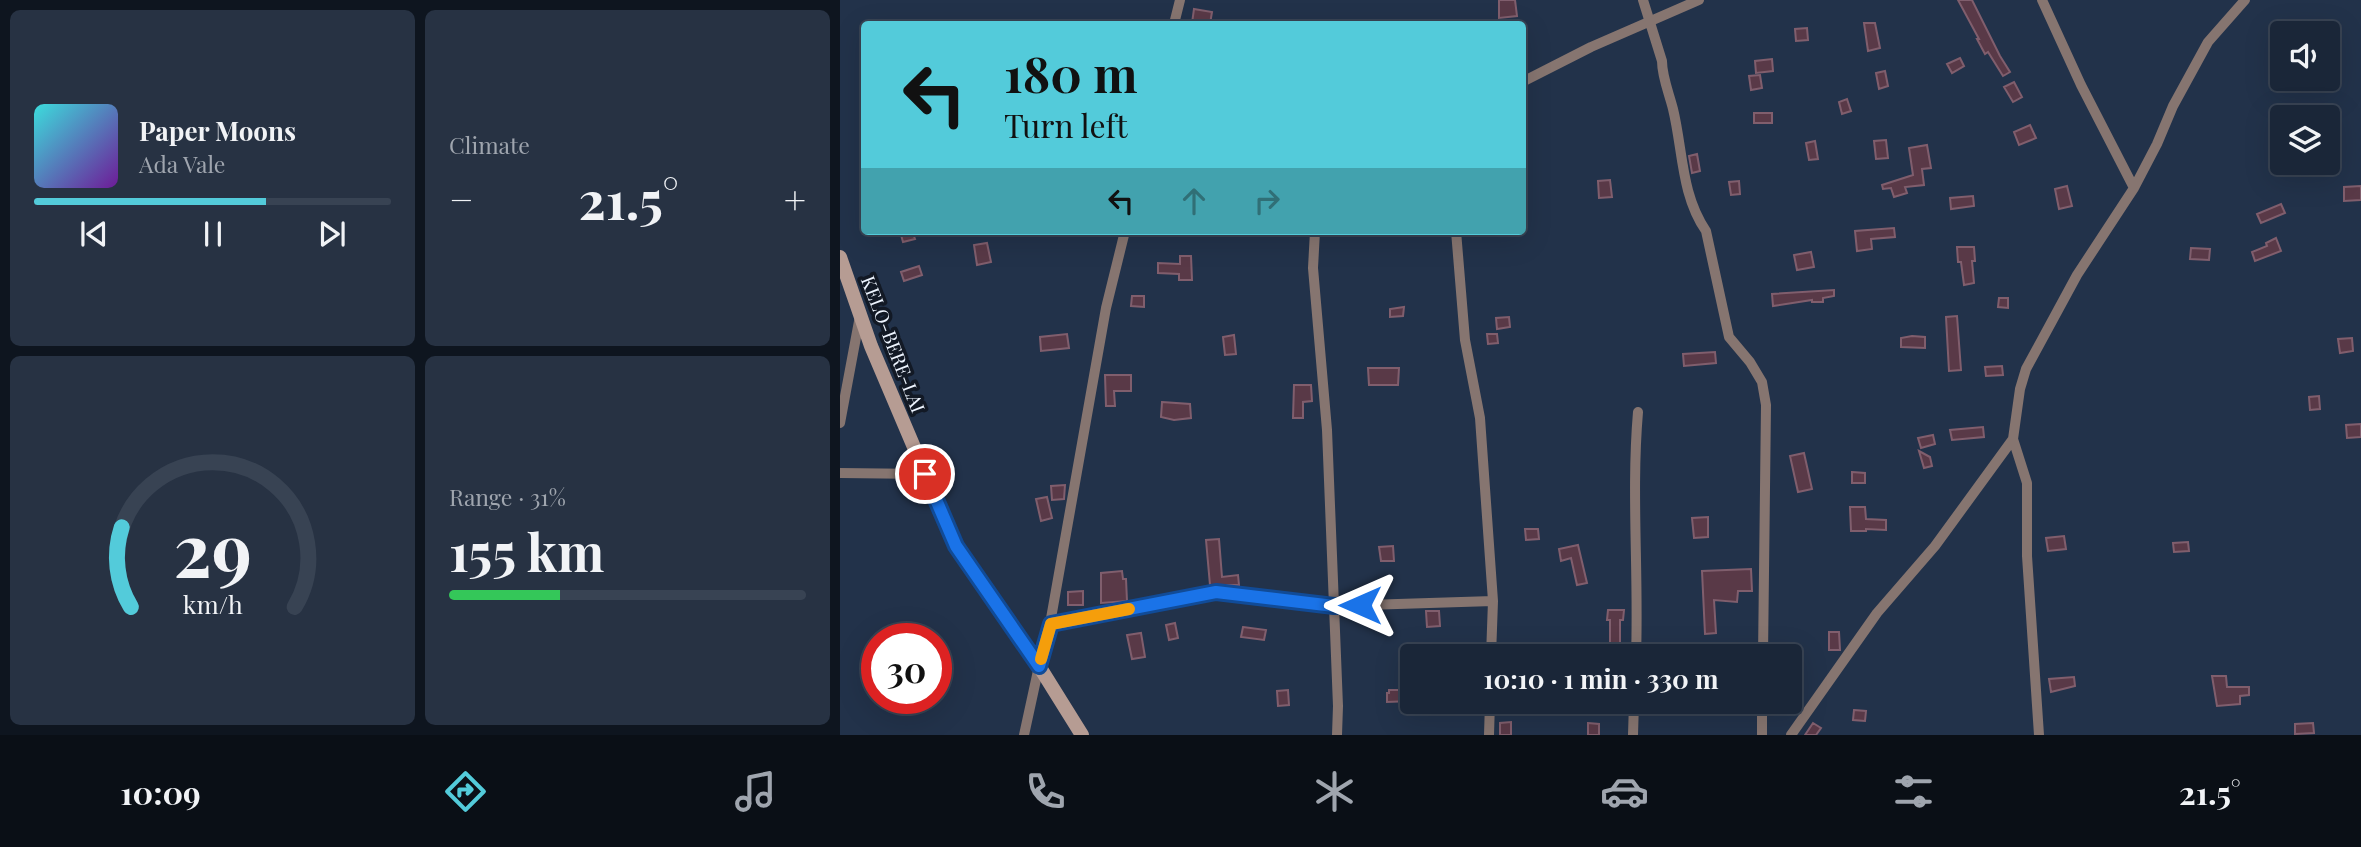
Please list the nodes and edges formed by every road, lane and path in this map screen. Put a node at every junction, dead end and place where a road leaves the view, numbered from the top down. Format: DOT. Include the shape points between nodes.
graph roads {
  1 [pos="1180,0"];
  2 [pos="1643,0"];
  3 [pos="1699,0"];
  4 [pos="2042,0"];
  5 [pos="2245,0"];
  6 [pos="1649,20"];
  7 [pos="1175,21"];
  8 [pos="1526,80"];
  9 [pos="2134,188"];
  10 [pos="1124,235"];
  11 [pos="1315,235"];
  12 [pos="1456,235"];
  13 [pos="840,257"];
  14 [pos="860,316"];
  15 [pos="1637,412"];
  16 [pos="840,423"];
  17 [pos="2012,439"];
  18 [pos="840,473"];
  19 [pos="925,474"];
  20 [pos="1493,601"];
  21 [pos="1334,606"];
  22 [pos="1051,624"];
  23 [pos="1491,644"];
  24 [pos="1636,644"];
  25 [pos="1763,644"];
  26 [pos="1039,666"];
  27 [pos="1490,714"];
  28 [pos="1634,714"];
  29 [pos="1762,714"];
  30 [pos="1024,735"];
  31 [pos="1082,735"];
  32 [pos="1337,735"];
  33 [pos="1489,735"];
  34 [pos="1633,735"];
  35 [pos="1762,735"];
  36 [pos="1791,735"];
  37 [pos="2039,735"];
  1 -- 7 [label="street"];
  2 -- 6 [label="street"];
  3 -- 6 [label="street"];
  4 -- 9 [label="street"];
  5 -- 9 [label="street" via="2208,42"];
  6 -- 8 [label="street"];
  6 -- 25 [label="street" via="1673,111 1685,184 1706,231 1728,337 1762,382 1766,405"];
  9 -- 17 [label="street" via="2077,275 2026,369"];
  10 -- 22 [label="street" via="1106,308"];
  11 -- 21 [label="street"];
  12 -- 20 [label="street" via="1465,340 1480,418"];
  13 -- 14 [label="main road, KELO-BERE-LAI"];
  14 -- 16 [label="street"];
  14 -- 19 [label="main road, KELO-BERE-LAI"];
  15 -- 24 [label="street"];
  17 -- 36 [label="street"];
  17 -- 37 [label="street" via="2027,483"];
  18 -- 19 [label="street"];
  19 -- 26 [label="main road, KELO-BERE-LAI" via="956,546"];
  20 -- 21 [label="street"];
  20 -- 23 [label="street"];
  21 -- 22 [label="street" via="1216,592"];
  21 -- 32 [label="street"];
  22 -- 26 [label="street"];
  26 -- 30 [label="street"];
  26 -- 31 [label="main road, KELO-BERE-LAI"];
  27 -- 33 [label="street"];
  28 -- 34 [label="street"];
  29 -- 35 [label="street"];
}
